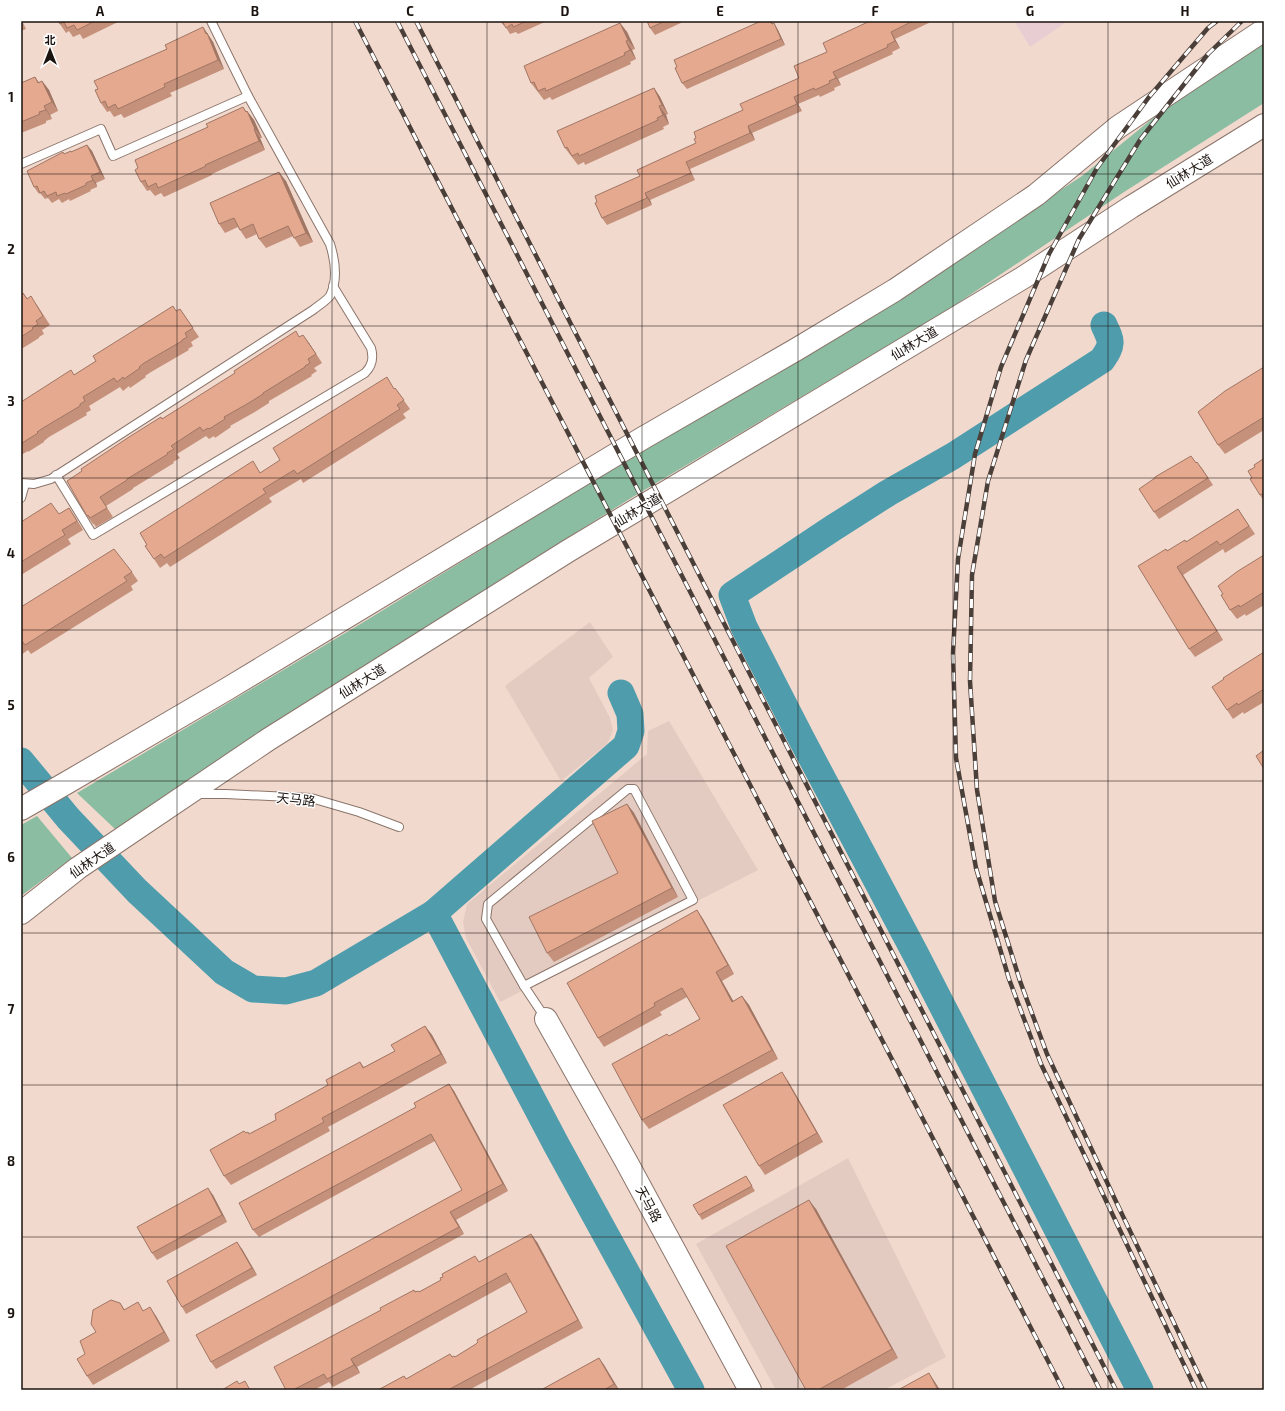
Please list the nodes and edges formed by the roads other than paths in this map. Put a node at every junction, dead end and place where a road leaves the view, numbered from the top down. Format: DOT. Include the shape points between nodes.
graph roads {
  1 [pos="211,21"];
  2 [pos="1264,30"];
  3 [pos="248,96"];
  4 [pos="1264,125"];
  5 [pos="21,164"];
  6 [pos="333,286"];
  7 [pos="56,475"];
  8 [pos="23,484"];
  9 [pos="21,498"];
  10 [pos="188,794"];
  11 [pos="24,807"];
  12 [pos="399,827"];
  13 [pos="21,913"];
  14 [pos="524,986"];
  15 [pos="546,1019"];
  16 [pos="750,1390"];
  1 -- 3 [label="lane"];
  2 -- 11 [label="main road" via="1118,127 1036,195 895,290 643,438 227,689"];
  3 -- 5 [label="lane" via="113,156 101,129"];
  3 -- 6 [label="lane" via="330,244 335,264"];
  4 -- 10 [label="main road, 仙林大道" via="1024,277 541,568"];
  6 -- 7 [label="lane" via="329,297 313,310"];
  6 -- 7 [label="lane" via="371,348 372,364 365,373 93,536"];
  7 -- 8 [label="lane" via="42,482"];
  8 -- 9 [label="lane"];
  10 -- 12 [label="lane, 天马路" via="311,798"];
  10 -- 13 [label="main road, 仙林大道" via="78,868"];
  14 -- 14 [label="lane" via="486,919 488,904 628,789 634,789 693,900"];
  14 -- 15 [label="lane"];
  15 -- 16 [label="main road, 天马路"];
}
